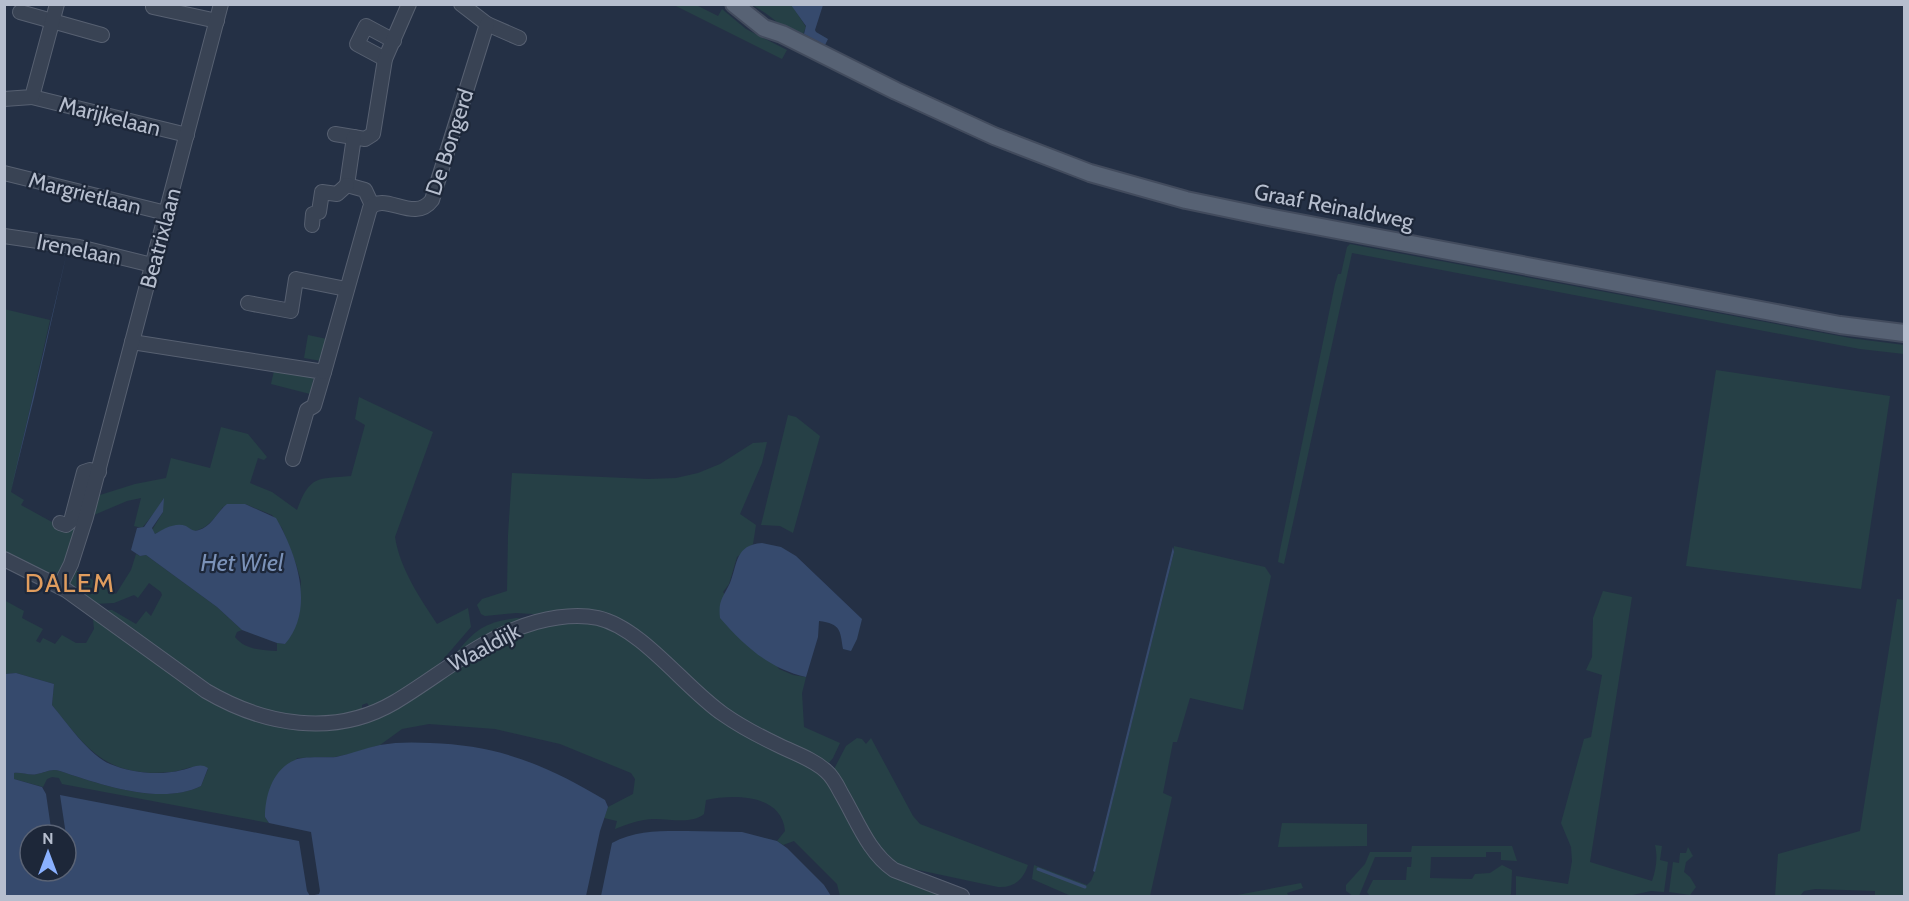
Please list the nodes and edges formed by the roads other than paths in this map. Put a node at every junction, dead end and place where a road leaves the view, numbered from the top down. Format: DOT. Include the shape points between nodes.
graph roads {
  1 [pos="57,4"];
  2 [pos="221,4"];
  3 [pos="409,4"];
  4 [pos="461,4"];
  5 [pos="734,4"];
  6 [pos="748,4"];
  7 [pos="153,7"];
  8 [pos="20,12"];
  9 [pos="53,21"];
  10 [pos="217,21"];
  11 [pos="487,24"];
  12 [pos="782,34"];
  13 [pos="102,35"];
  14 [pos="519,38"];
  15 [pos="394,41"];
  16 [pos="385,59"];
  17 [pos="32,97"];
  18 [pos="4,99"];
  19 [pos="335,134"];
  20 [pos="187,135"];
  21 [pos="354,137"];
  22 [pos="4,173"];
  23 [pos="347,185"];
  24 [pos="372,205"];
  25 [pos="166,213"];
  26 [pos="312,225"];
  27 [pos="4,236"];
  28 [pos="152,265"];
  29 [pos="346,289"];
  30 [pos="248,303"];
  31 [pos="1905,333"];
  32 [pos="132,342"];
  33 [pos="324,372"];
  34 [pos="293,459"];
  35 [pos="99,472"];
  36 [pos="60,523"];
  37 [pos="4,559"];
  38 [pos="60,586"];
  39 [pos="962,897"];
  1 -- 9 [label="street"];
  2 -- 10 [label="street, Beatrixlaan"];
  3 -- 15 [label="street"];
  4 -- 11 [label="street"];
  5 -- 12 [label="main road, Graaf Reinaldweg" via="764,28"];
  6 -- 12 [label="main road, Graaf Reinaldweg"];
  7 -- 10 [label="street"];
  8 -- 9 [label="street"];
  9 -- 13 [label="street"];
  9 -- 17 [label="street"];
  10 -- 20 [label="street, Beatrixlaan"];
  11 -- 14 [label="street"];
  11 -- 24 [label="street, De Bongerd" via="432,200 415,209 383,203"];
  12 -- 31 [label="main road, Graaf Reinaldweg" via="994,136 1090,173 1186,200 1840,325"];
  15 -- 16 [label="street"];
  15 -- 16 [label="street" via="366,26 357,44"];
  16 -- 21 [label="street" via="373,134 365,140"];
  17 -- 18 [label="street"];
  17 -- 20 [label="street, Marijkelaan"];
  19 -- 21 [label="street"];
  20 -- 25 [label="street, Beatrixlaan"];
  21 -- 23 [label="street"];
  22 -- 25 [label="street, Margrietlaan"];
  23 -- 24 [label="street" via="366,190"];
  23 -- 26 [label="street" via="337,194 322,192"];
  24 -- 29 [label="street"];
  25 -- 28 [label="street, Beatrixlaan"];
  27 -- 28 [label="street, Irenelaan" via="79,247"];
  28 -- 32 [label="street, Beatrixlaan"];
  29 -- 30 [label="street" via="296,279 291,311"];
  29 -- 33 [label="street"];
  32 -- 33 [label="street"];
  32 -- 35 [label="street, Beatrixlaan"];
  33 -- 34 [label="street" via="314,406 307,410"];
  35 -- 36 [label="street" via="84,472 71,521 66,525"];
  35 -- 38 [label="street, Beatrixlaan" via="80,540"];
  37 -- 38 [label="street, Waaldijk"];
  38 -- 39 [label="street, Waaldijk" via="206,691 248,712 303,723 351,720 381,709 511,630 550,618 600,618 632,635 702,699 741,726 827,772 871,848 886,865"];
}
